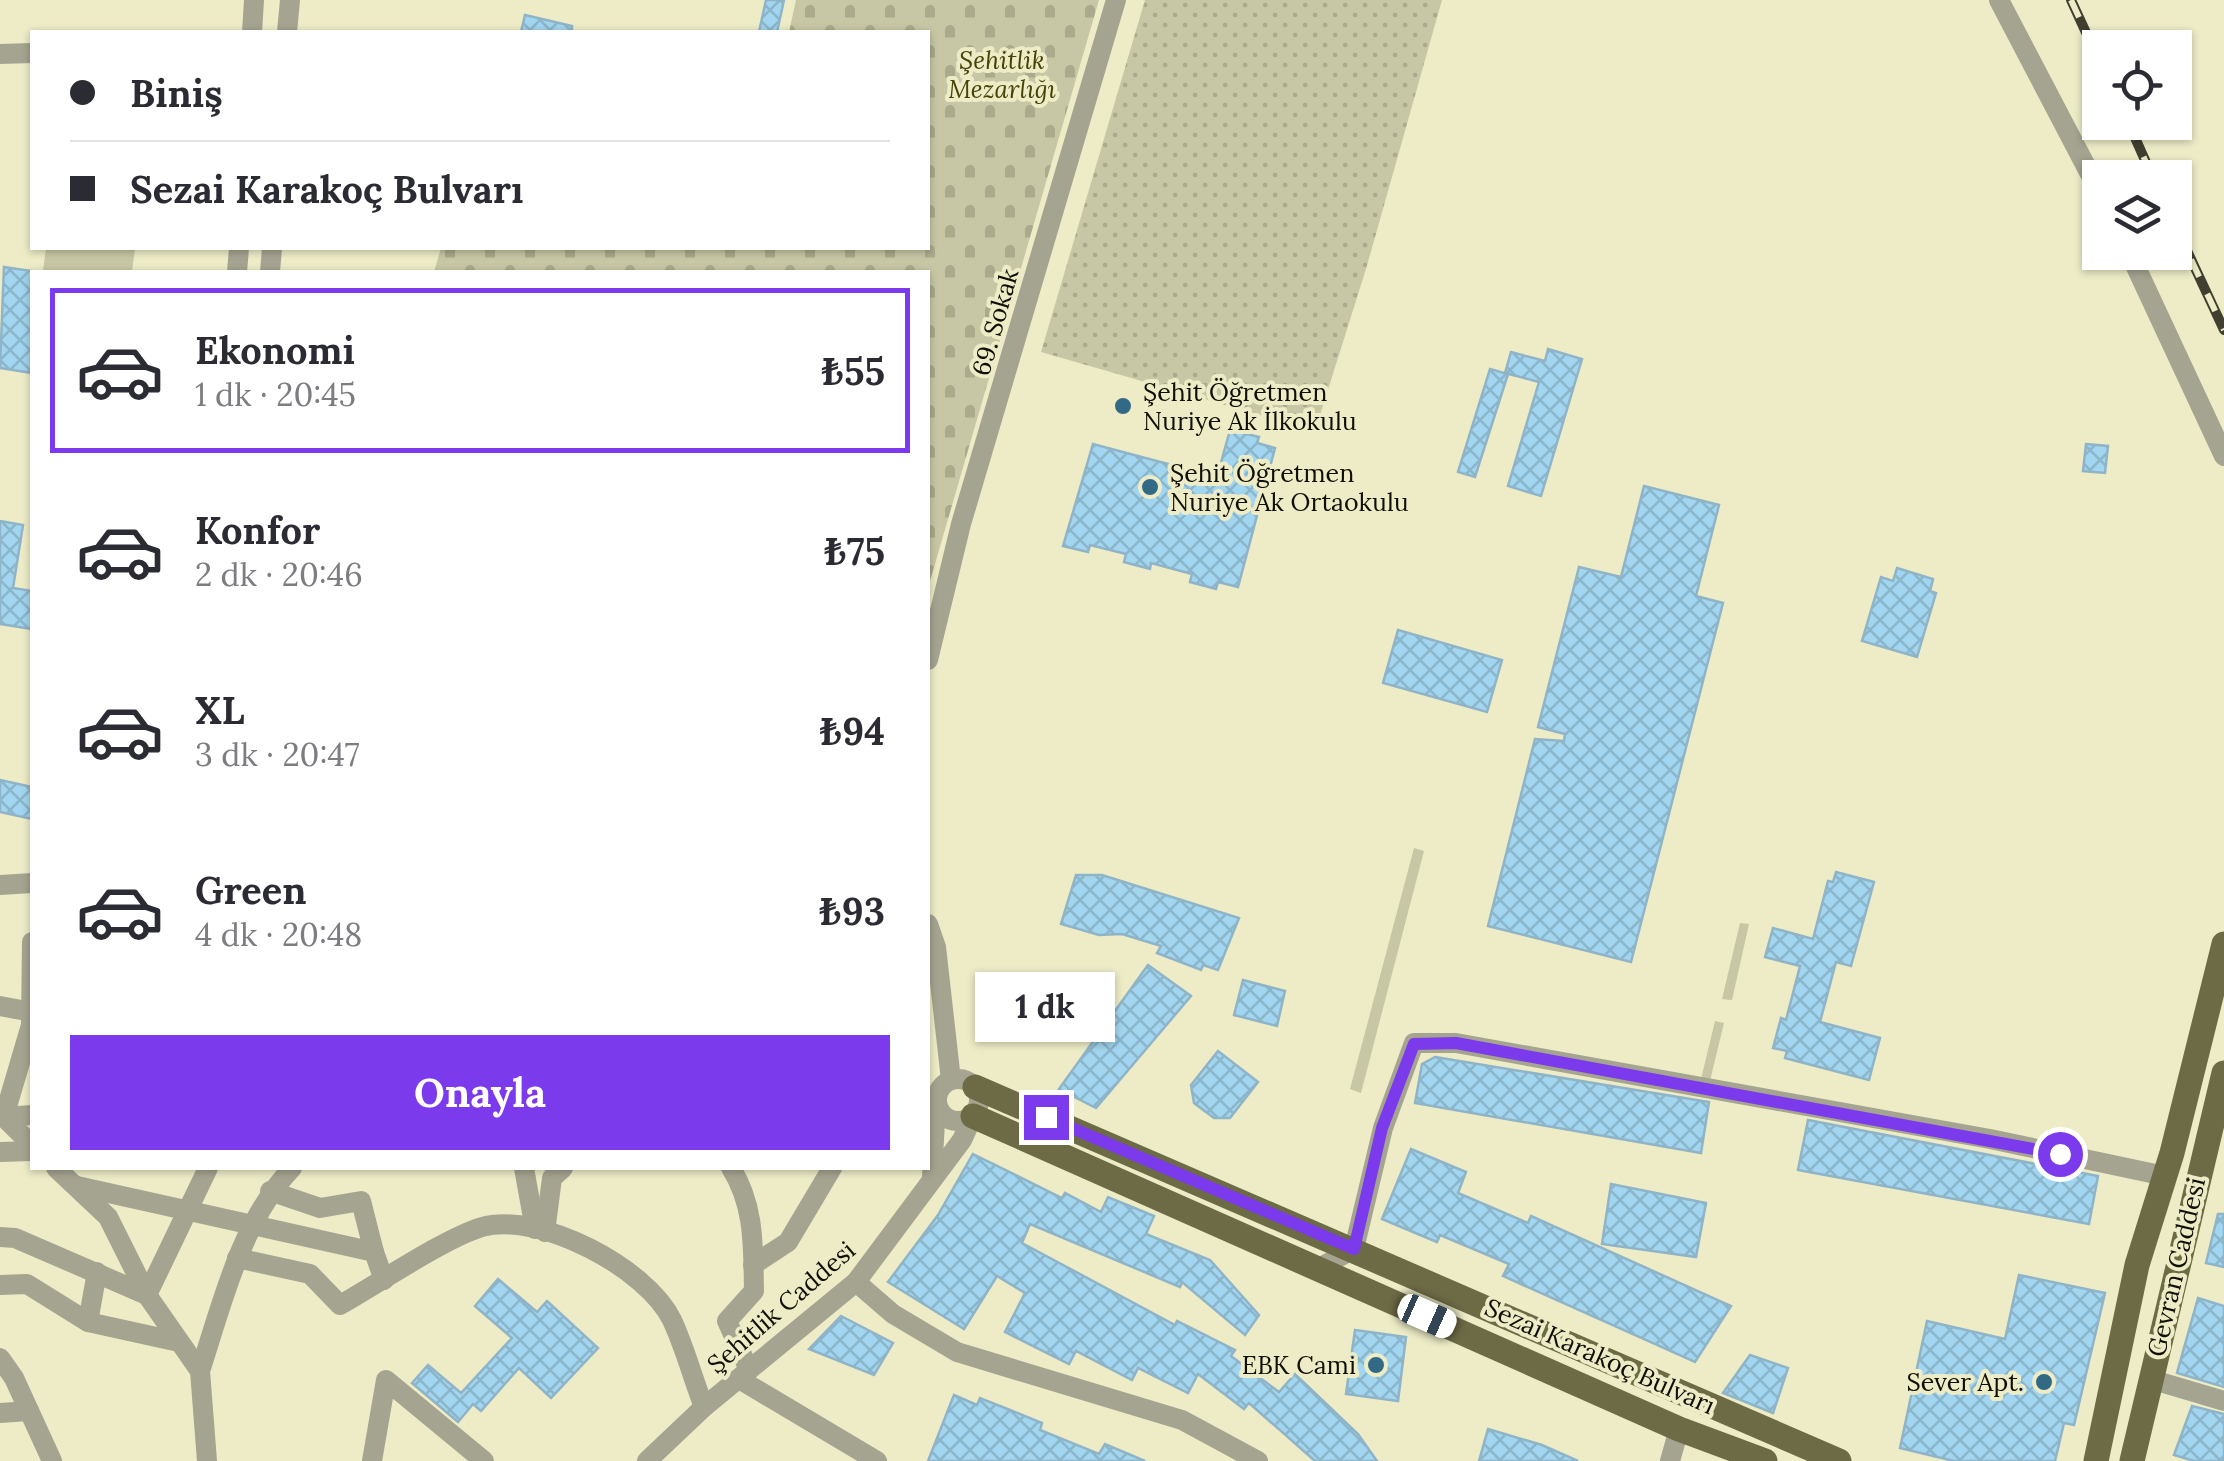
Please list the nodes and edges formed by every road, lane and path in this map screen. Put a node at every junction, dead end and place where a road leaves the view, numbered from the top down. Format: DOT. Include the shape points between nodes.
graph roads {
  1 [pos="254,0"];
  2 [pos="290,0"];
  3 [pos="1116,0"];
  4 [pos="2000,0"];
  5 [pos="252,30"];
  6 [pos="287,30"];
  7 [pos="30,53"];
  8 [pos="0,54"];
  9 [pos="2083,160"];
  10 [pos="2138,270"];
  11 [pos="2224,456"];
  12 [pos="930,652"];
  13 [pos="30,883"];
  14 [pos="0,884"];
  15 [pos="930,930"];
  16 [pos="2224,944"];
  17 [pos="0,1006"];
  18 [pos="937,1011"];
  19 [pos="30,1012"];
  20 [pos="30,1031"];
  21 [pos="2224,1074"];
  22 [pos="963,1083"];
  23 [pos="934,1099"];
  24 [pos="2,1114"];
  25 [pos="30,1115"];
  26 [pos="973,1116"];
  27 [pos="30,1146"];
  28 [pos="30,1148"];
  29 [pos="0,1152"];
  30 [pos="2201,1161"];
  31 [pos="2169,1164"];
  32 [pos="58,1170"];
  33 [pos="207,1170"];
  34 [pos="290,1170"];
  35 [pos="525,1170"];
  36 [pos="561,1170"];
  37 [pos="831,1170"];
  38 [pos="741,1174"];
  39 [pos="932,1176"];
  40 [pos="75,1186"];
  41 [pos="270,1191"];
  42 [pos="188,1212"];
  43 [pos="253,1226"];
  44 [pos="540,1230"];
  45 [pos="0,1237"];
  46 [pos="1354,1249"];
  47 [pos="374,1252"];
  48 [pos="237,1258"];
  49 [pos="754,1265"];
  50 [pos="1319,1268"];
  51 [pos="97,1272"];
  52 [pos="384,1280"];
  53 [pos="856,1282"];
  54 [pos="0,1285"];
  55 [pos="147,1294"];
  56 [pos="88,1322"];
  57 [pos="178,1342"];
  58 [pos="0,1358"];
  59 [pos="200,1370"];
  60 [pos="744,1375"];
  61 [pos="2150,1379"];
  62 [pos="2224,1401"];
  63 [pos="704,1407"];
  64 [pos="29,1411"];
  65 [pos="0,1413"];
  66 [pos="1679,1428"];
  67 [pos="52,1461"];
  68 [pos="208,1461"];
  69 [pos="372,1461"];
  70 [pos="484,1461"];
  71 [pos="647,1461"];
  72 [pos="877,1461"];
  73 [pos="1258,1461"];
  74 [pos="1670,1461"];
  75 [pos="1764,1461"];
  76 [pos="1838,1461"];
  77 [pos="2096,1461"];
  78 [pos="2132,1461"];
  1 -- 5 [label="street"];
  2 -- 6 [label="street"];
  3 -- 12 [label="street, 69. Sokak" via="961,524"];
  4 -- 9 [label="street"];
  7 -- 8 [label="street"];
  10 -- 11 [label="street"];
  13 -- 14 [label="street"];
  15 -- 18 [label="street"];
  16 -- 31 [label="main road"];
  17 -- 19 [label="street"];
  18 -- 22 [label="street"];
  20 -- 24 [label="street"];
  21 -- 30 [label="main road, Gevran Caddesi"];
  22 -- 23 [label="street" via="941,1087"];
  22 -- 26 [label="street" via="979,1105"];
  22 -- 46 [label="main road, Sezai Karakoç Bulvarı"];
  23 -- 26 [label="street" via="947,1118"];
  23 -- 39 [label="street"];
  24 -- 25 [label="street"];
  24 -- 27 [label="street"];
  26 -- 39 [label="street, Şehitlik Caddesi"];
  26 -- 50 [label="main road, Sezai Karakoç Bulvarı"];
  28 -- 29 [label="street"];
  30 -- 31 [label="main road"];
  30 -- 61 [label="main road, Gevran Caddesi"];
  31 -- 46 [label="street" via="1990,1139 1456,1043 1414,1044 1382,1128"];
  31 -- 77 [label="main road" via="2137,1266"];
  32 -- 40 [label="street"];
  33 -- 42 [label="street"];
  34 -- 41 [label="street"];
  35 -- 44 [label="street"];
  36 -- 44 [label="street" via="552,1178"];
  37 -- 49 [label="street" via="788,1242"];
  38 -- 49 [label="street"];
  39 -- 53 [label="street, Şehitlik Caddesi"];
  40 -- 42 [label="street"];
  40 -- 55 [label="street" via="108,1217"];
  41 -- 43 [label="street"];
  41 -- 47 [label="street" via="320,1208 361,1201"];
  42 -- 43 [label="street"];
  42 -- 55 [label="street"];
  43 -- 47 [label="street"];
  43 -- 48 [label="street"];
  44 -- 52 [label="street" via="483,1226"];
  44 -- 63 [label="street" via="584,1245 638,1277 671,1318"];
  45 -- 51 [label="street"];
  46 -- 50 [label="street"];
  46 -- 76 [label="main road, Sezai Karakoç Bulvarı"];
  47 -- 52 [label="street"];
  48 -- 52 [label="street" via="310,1274 340,1306"];
  48 -- 59 [label="street"];
  49 -- 60 [label="street" via="754,1290 727,1321"];
  50 -- 66 [label="main road, Sezai Karakoç Bulvarı"];
  51 -- 55 [label="street"];
  51 -- 56 [label="street"];
  53 -- 60 [label="street, Şehitlik Caddesi"];
  53 -- 73 [label="street" via="893,1314 957,1352 1182,1420"];
  54 -- 56 [label="street" via="28,1284"];
  55 -- 57 [label="street"];
  56 -- 57 [label="street"];
  57 -- 59 [label="street"];
  58 -- 64 [label="street"];
  59 -- 68 [label="street"];
  60 -- 63 [label="street, Şehitlik Caddesi"];
  60 -- 72 [label="street"];
  61 -- 62 [label="street"];
  61 -- 78 [label="main road, Gevran Caddesi"];
  63 -- 71 [label="street, Şehitlik Caddesi"];
  64 -- 65 [label="street"];
  64 -- 67 [label="street"];
  66 -- 74 [label="street"];
  66 -- 75 [label="main road, Sezai Karakoç Bulvarı"];
  69 -- 70 [label="street" via="386,1380"];
}
